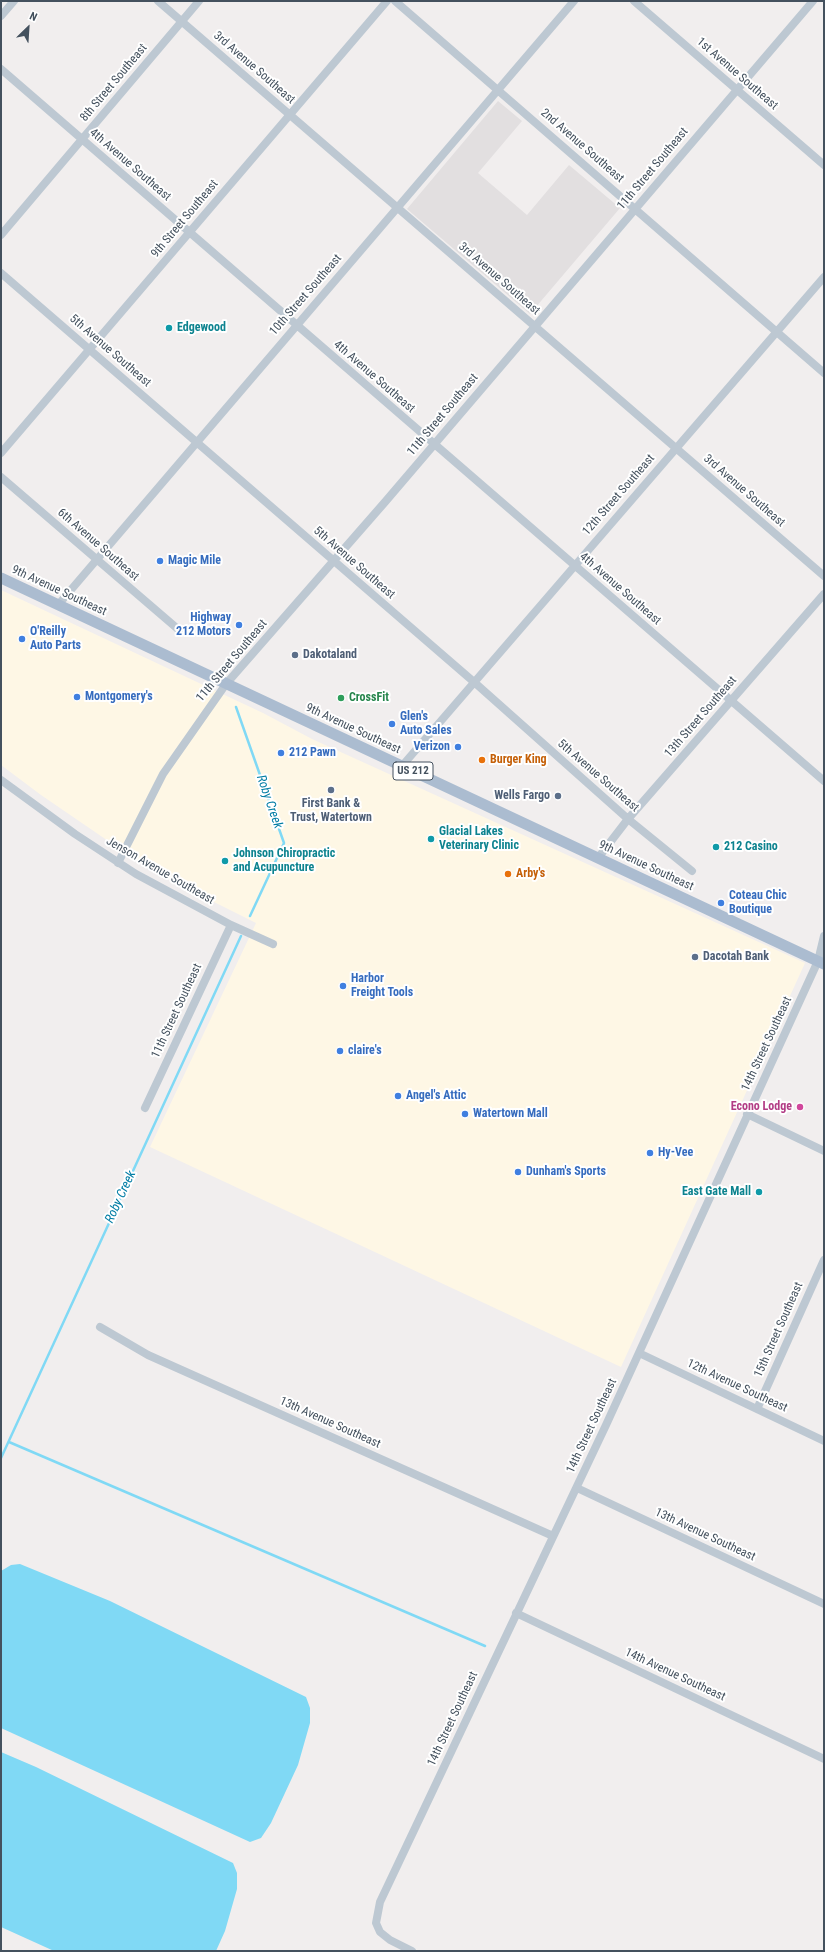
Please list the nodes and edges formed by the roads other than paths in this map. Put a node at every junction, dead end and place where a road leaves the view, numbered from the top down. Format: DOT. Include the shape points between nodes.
graph roads {
  1 [pos="14,1"];
  2 [pos="158,1"];
  3 [pos="199,1"];
  4 [pos="386,1"];
  5 [pos="395,1"];
  6 [pos="574,1"];
  7 [pos="634,1"];
  8 [pos="812,1"];
  9 [pos="1,16"];
  10 [pos="182,22"];
  11 [pos="1,69"];
  12 [pos="737,89"];
  13 [pos="498,90"];
  14 [pos="289,114"];
  15 [pos="82,139"];
  16 [pos="824,165"];
  17 [pos="397,207"];
  18 [pos="636,208"];
  19 [pos="190,233"];
  20 [pos="1,235"];
  21 [pos="1,273"];
  22 [pos="824,277"];
  23 [pos="296,325"];
  24 [pos="534,325"];
  25 [pos="777,332"];
  26 [pos="90,349"];
  27 [pos="824,373"];
  28 [pos="196,442"];
  29 [pos="434,444"];
  30 [pos="676,448"];
  31 [pos="1,453"];
  32 [pos="1,477"];
  33 [pos="96,559"];
  34 [pos="334,561"];
  35 [pos="574,565"];
  36 [pos="824,576"];
  37 [pos="1,578"];
  38 [pos="824,594"];
  39 [pos="58,605"];
  40 [pos="179,630"];
  41 [pos="474,682"];
  42 [pos="226,684"];
  43 [pos="731,700"];
  44 [pos="402,766"];
  45 [pos="1,780"];
  46 [pos="824,781"];
  47 [pos="628,819"];
  48 [pos="598,858"];
  49 [pos="118,863"];
  50 [pos="692,871"];
  51 [pos="231,925"];
  52 [pos="824,936"];
  53 [pos="273,944"];
  54 [pos="821,962"];
  55 [pos="145,1108"];
  56 [pos="747,1114"];
  57 [pos="824,1151"];
  58 [pos="824,1260"];
  59 [pos="100,1327"];
  60 [pos="639,1353"];
  61 [pos="756,1409"];
  62 [pos="824,1441"];
  63 [pos="577,1488"];
  64 [pos="554,1536"];
  65 [pos="824,1604"];
  66 [pos="516,1614"];
  67 [pos="824,1758"];
  68 [pos="412,1951"];
  1 -- 9 [label="street"];
  2 -- 10 [label="street, 3rd Avenue Southeast"];
  3 -- 10 [label="street, 8th Street Southeast"];
  4 -- 14 [label="street, 9th Street Southeast"];
  5 -- 13 [label="street, 2nd Avenue Southeast"];
  6 -- 13 [label="street, 10th Street Southeast"];
  7 -- 12 [label="street, 1st Avenue Southeast"];
  8 -- 12 [label="street, 11th Street Southeast"];
  10 -- 14 [label="street, 3rd Avenue Southeast"];
  10 -- 15 [label="street, 8th Street Southeast"];
  11 -- 15 [label="street, 4th Avenue Southeast"];
  12 -- 16 [label="street, 1st Avenue Southeast"];
  12 -- 18 [label="street, 11th Street Southeast"];
  13 -- 17 [label="street, 10th Street Southeast"];
  13 -- 18 [label="street, 2nd Avenue Southeast"];
  14 -- 17 [label="street, 3rd Avenue Southeast"];
  14 -- 19 [label="street, 9th Street Southeast"];
  15 -- 19 [label="street, 4th Avenue Southeast"];
  15 -- 20 [label="street, 8th Street Southeast"];
  17 -- 23 [label="street, 10th Street Southeast"];
  17 -- 24 [label="street, 3rd Avenue Southeast"];
  18 -- 24 [label="street, 11th Street Southeast"];
  18 -- 25 [label="street, 2nd Avenue Southeast"];
  19 -- 23 [label="street, 4th Avenue Southeast"];
  19 -- 26 [label="street, 9th Street Southeast"];
  21 -- 26 [label="street, 5th Avenue Southeast"];
  22 -- 25 [label="street, 12th Street Southeast"];
  23 -- 28 [label="street, 10th Street Southeast"];
  23 -- 29 [label="street, 4th Avenue Southeast"];
  24 -- 29 [label="street, 11th Street Southeast"];
  24 -- 30 [label="street, 3rd Avenue Southeast"];
  25 -- 27 [label="street, 2nd Avenue Southeast"];
  25 -- 30 [label="street, 12th Street Southeast"];
  26 -- 28 [label="street, 5th Avenue Southeast"];
  26 -- 31 [label="street, 9th Street Southeast"];
  28 -- 33 [label="street, 10th Street Southeast"];
  28 -- 34 [label="street, 5th Avenue Southeast"];
  29 -- 34 [label="street, 11th Street Southeast"];
  29 -- 35 [label="street, 4th Avenue Southeast"];
  30 -- 35 [label="street, 12th Street Southeast"];
  30 -- 36 [label="street, 3rd Avenue Southeast"];
  32 -- 33 [label="street, 6th Avenue Southeast"];
  33 -- 39 [label="street, 10th Street Southeast"];
  33 -- 40 [label="street, 6th Avenue Southeast"];
  34 -- 41 [label="street, 5th Avenue Southeast"];
  34 -- 42 [label="street, 11th Street Southeast"];
  35 -- 41 [label="street, 12th Street Southeast"];
  35 -- 43 [label="street, 4th Avenue Southeast"];
  37 -- 39 [label="main road, 9th Avenue Southeast / US 212"];
  38 -- 43 [label="street, 13th Street Southeast"];
  39 -- 42 [label="main road, 9th Avenue Southeast / US 212"];
  41 -- 44 [label="street, 12th Street Southeast"];
  41 -- 47 [label="street, 5th Avenue Southeast"];
  42 -- 44 [label="main road, 9th Avenue Southeast / US 212"];
  42 -- 49 [label="street, 11th Street Southeast" via="163,774"];
  43 -- 46 [label="street, 4th Avenue Southeast"];
  43 -- 47 [label="street, 13th Street Southeast"];
  44 -- 48 [label="main road, 9th Avenue Southeast / US 212"];
  45 -- 49 [label="street, Jenson Avenue Southeast"];
  47 -- 48 [label="street, 13th Street Southeast"];
  47 -- 50 [label="street, 5th Avenue Southeast"];
  48 -- 54 [label="main road, 9th Avenue Southeast / US 212"];
  49 -- 51 [label="street, Jenson Avenue Southeast"];
  51 -- 53 [label="street, Jenson Avenue Southeast"];
  51 -- 55 [label="street, 11th Street Southeast"];
  52 -- 54 [label="street, 14th Street Southeast"];
  54 -- 56 [label="street, 14th Street Southeast"];
  56 -- 57 [label="street"];
  56 -- 60 [label="street, 14th Street Southeast"];
  58 -- 61 [label="street, 15th Street Southeast"];
  59 -- 64 [label="street, 13th Avenue Southeast" via="148,1355"];
  60 -- 61 [label="street, 12th Avenue Southeast"];
  60 -- 63 [label="street, 14th Street Southeast"];
  61 -- 62 [label="street, 12th Avenue Southeast"];
  63 -- 64 [label="street, 14th Street Southeast"];
  63 -- 65 [label="street, 13th Avenue Southeast"];
  64 -- 66 [label="street, 14th Street Southeast"];
  66 -- 67 [label="street, 14th Avenue Southeast"];
  66 -- 68 [label="street, 14th Street Southeast" via="380,1902 376,1923 380,1932"];
}
